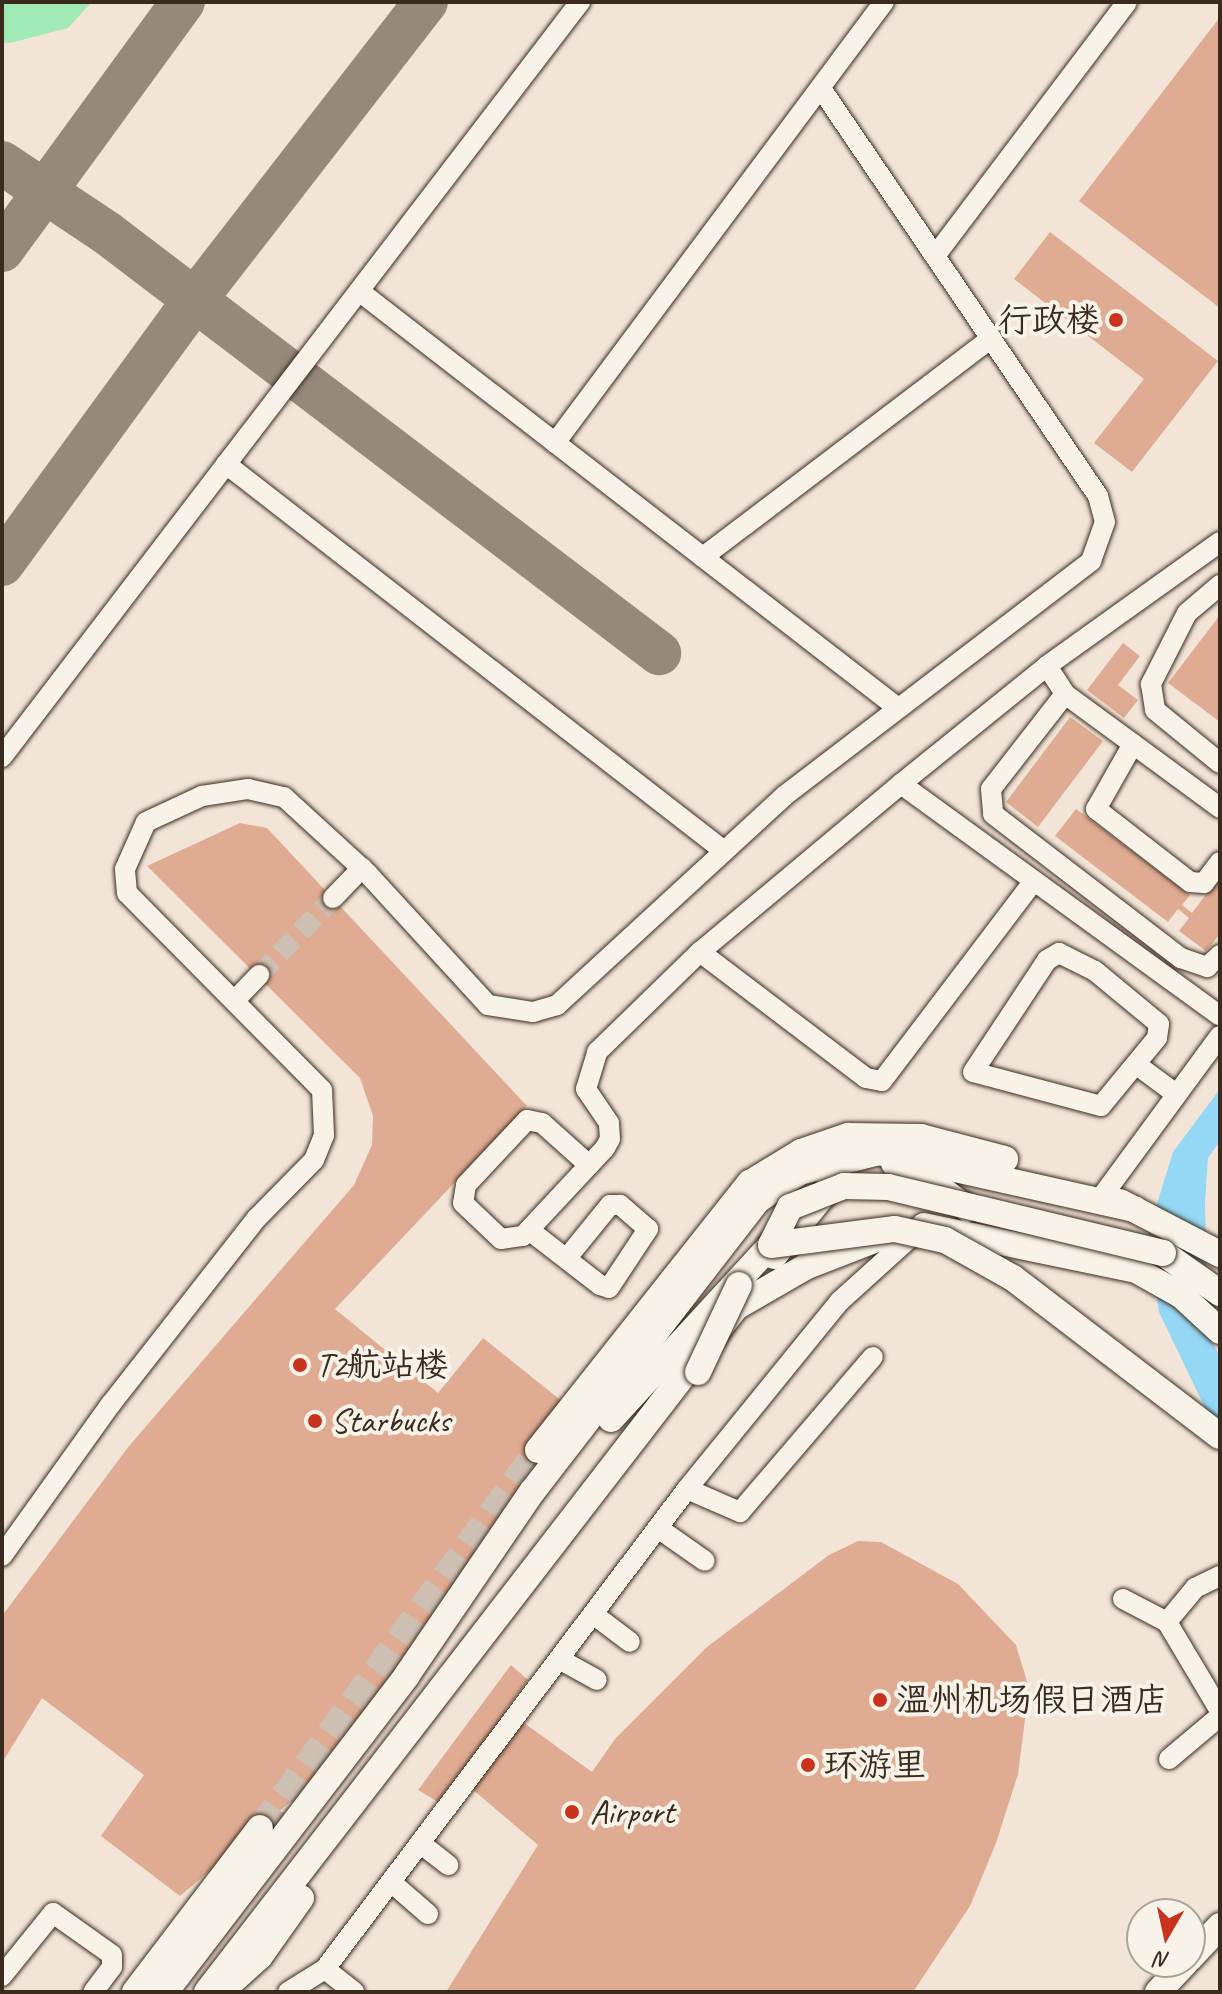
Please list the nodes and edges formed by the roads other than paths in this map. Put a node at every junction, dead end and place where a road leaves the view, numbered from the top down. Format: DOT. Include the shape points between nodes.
graph roads {
  1 [pos="580,2"];
  2 [pos="884,2"];
  3 [pos="1127,2"];
  4 [pos="821,88"];
  5 [pos="935,256"];
  6 [pos="359,291"];
  7 [pos="991,338"];
  8 [pos="555,443"];
  9 [pos="226,464"];
  10 [pos="1220,542"];
  11 [pos="703,557"];
  12 [pos="1220,585"];
  13 [pos="1047,666"];
  14 [pos="1065,694"];
  15 [pos="898,708"];
  16 [pos="1133,744"];
  17 [pos="2,757"];
  18 [pos="1220,763"];
  19 [pos="901,784"];
  20 [pos="1220,808"];
  21 [pos="724,851"];
  22 [pos="1220,862"];
  23 [pos="362,868"];
  24 [pos="1034,881"];
  25 [pos="333,898"];
  26 [pos="700,952"];
  27 [pos="1220,955"];
  28 [pos="259,975"];
  29 [pos="235,1000"];
  30 [pos="1220,1016"];
  31 [pos="1220,1036"];
  32 [pos="1137,1065"];
  33 [pos="1176,1094"];
  34 [pos="869,1153"];
  35 [pos="589,1165"];
  36 [pos="1103,1195"];
  37 [pos="1135,1209"];
  38 [pos="923,1226"];
  39 [pos="529,1230"];
  40 [pos="990,1238"];
  41 [pos="771,1245"];
  42 [pos="1220,1254"];
  43 [pos="567,1258"];
  44 [pos="1220,1293"];
  45 [pos="738,1296"];
  46 [pos="1220,1331"];
  47 [pos="873,1357"];
  48 [pos="1220,1436"];
  49 [pos="538,1450"];
  50 [pos="687,1489"];
  51 [pos="658,1528"];
  52 [pos="2,1556"];
  53 [pos="705,1561"];
  54 [pos="1220,1576"];
  55 [pos="1123,1599"];
  56 [pos="593,1614"];
  57 [pos="1167,1622"];
  58 [pos="630,1642"];
  59 [pos="559,1659"];
  60 [pos="597,1680"];
  61 [pos="1220,1714"];
  62 [pos="1169,1759"];
  63 [pos="260,1828"];
  64 [pos="420,1843"];
  65 [pos="448,1865"];
  66 [pos="391,1882"];
  67 [pos="428,1914"];
  68 [pos="1220,1926"];
  69 [pos="1206,1941"];
  70 [pos="325,1969"];
  71 [pos="2,1976"];
  72 [pos="298,1989"];
  73 [pos="93,1992"];
  74 [pos="135,1992"];
  75 [pos="165,1992"];
  76 [pos="191,1992"];
  77 [pos="207,1992"];
  78 [pos="221,1992"];
  79 [pos="354,1992"];
  1 -- 6 [label="street"];
  2 -- 4 [label="street"];
  3 -- 5 [label="street"];
  4 -- 5 [label="street"];
  4 -- 8 [label="street"];
  5 -- 7 [label="street"];
  6 -- 8 [label="street"];
  6 -- 9 [label="street"];
  7 -- 11 [label="street"];
  7 -- 15 [label="street" via="1098,496 1105,522 1091,561"];
  8 -- 11 [label="street"];
  9 -- 17 [label="street"];
  9 -- 21 [label="street"];
  10 -- 13 [label="street"];
  11 -- 15 [label="street"];
  12 -- 18 [label="street" via="1187,613 1151,684 1155,710"];
  13 -- 14 [label="street"];
  13 -- 19 [label="street"];
  14 -- 16 [label="street"];
  14 -- 27 [label="street" via="991,789 993,814 1181,958 1207,967"];
  15 -- 21 [label="street"];
  16 -- 20 [label="street"];
  16 -- 22 [label="street" via="1096,809 1190,882 1204,883"];
  19 -- 24 [label="street"];
  19 -- 26 [label="street"];
  21 -- 23 [label="street" via="557,1005 515,1013 488,1005"];
  23 -- 25 [label="street"];
  23 -- 29 [label="street" via="284,797 248,789 202,796 146,822 125,869 127,893"];
  24 -- 26 [label="street" via="882,1081 866,1078"];
  24 -- 30 [label="street"];
  26 -- 35 [label="street" via="590,1062 586,1089 612,1132"];
  28 -- 29 [label="street"];
  29 -- 52 [label="street" via="322,1090 327,1111 314,1160 257,1218 120,1392"];
  31 -- 33 [label="street"];
  32 -- 32 [label="street" via="1107,1103 1094,1107 980,1077 973,1068 1047,960 1067,953 1159,1024 1157,1038"];
  32 -- 33 [label="street"];
  33 -- 36 [label="street"];
  34 -- 37 [label="main road" via="912,1155"];
  34 -- 40 [label="main road" via="918,1172 961,1199"];
  34 -- 45 [label="main road" via="806,1212"];
  34 -- 75 [label="main road" via="800,1172 758,1200 532,1492 407,1675"];
  35 -- 39 [label="street"];
  35 -- 39 [label="street" via="542,1123 521,1122 466,1185 463,1203 501,1239 517,1240"];
  36 -- 37 [label="main road"];
  36 -- 49 [label="main road" via="921,1137 848,1136 801,1152 750,1183 711,1226"];
  37 -- 42 [label="main road"];
  38 -- 40 [label="main road"];
  38 -- 45 [label="main road" via="860,1243"];
  38 -- 50 [label="street" via="840,1301"];
  39 -- 43 [label="street"];
  40 -- 46 [label="main road" via="1136,1270 1181,1295"];
  41 -- 44 [label="main road, bridge" via="790,1207 844,1186 888,1187 1163,1253"];
  41 -- 45 [label="main road"];
  41 -- 48 [label="main road, bridge" via="895,1229 945,1240 1013,1278"];
  45 -- 76 [label="main road" via="627,1398 213,1943"];
  45 -- 77 [label="main road"];
  45 -- 78 [label="main road, bridge" via="698,1372 555,1568 260,1956"];
  47 -- 50 [label="street" via="740,1512"];
  50 -- 51 [label="street"];
  51 -- 53 [label="street"];
  51 -- 56 [label="street"];
  54 -- 57 [label="street" via="1195,1588"];
  55 -- 57 [label="street"];
  56 -- 58 [label="street"];
  56 -- 59 [label="street"];
  57 -- 61 [label="street"];
  59 -- 60 [label="street"];
  59 -- 64 [label="street"];
  61 -- 62 [label="street"];
  63 -- 74 [label="main road"];
  64 -- 65 [label="street"];
  64 -- 66 [label="street"];
  66 -- 67 [label="street"];
  66 -- 70 [label="street"];
  68 -- 69 [label="main road"];
  70 -- 72 [label="street"];
  70 -- 79 [label="street"];
  71 -- 73 [label="street" via="53,1913 112,1955 112,1967"];
}
